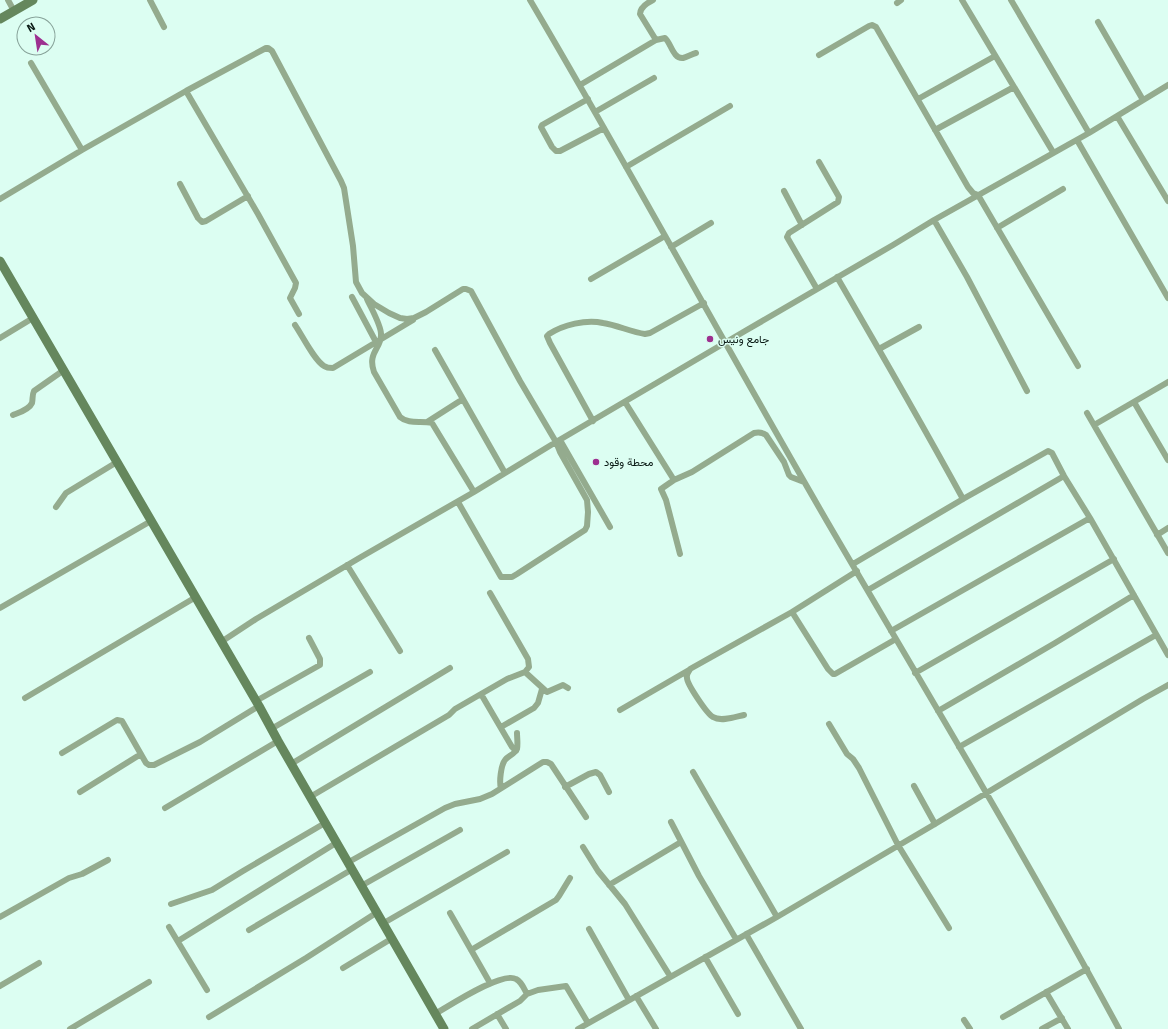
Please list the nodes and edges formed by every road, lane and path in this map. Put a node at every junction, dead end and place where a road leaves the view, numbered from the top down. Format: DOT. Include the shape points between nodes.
graph roads {
  1 [pos="8,0"];
  2 [pos="33,0"];
  3 [pos="150,0"];
  4 [pos="530,0"];
  5 [pos="653,0"];
  6 [pos="962,0"];
  7 [pos="1011,0"];
  8 [pos="14,11"];
  9 [pos="0,19"];
  10 [pos="1098,22"];
  11 [pos="164,27"];
  12 [pos="656,40"];
  13 [pos="696,53"];
  14 [pos="819,55"];
  15 [pos="995,56"];
  16 [pos="32,63"];
  17 [pos="654,78"];
  18 [pos="580,85"];
  19 [pos="1168,85"];
  20 [pos="1014,87"];
  21 [pos="186,91"];
  22 [pos="588,99"];
  23 [pos="918,99"];
  24 [pos="1143,100"];
  25 [pos="730,106"];
  26 [pos="595,112"];
  27 [pos="1118,116"];
  28 [pos="604,128"];
  29 [pos="936,130"];
  30 [pos="1089,133"];
  31 [pos="1077,140"];
  32 [pos="82,150"];
  33 [pos="1053,152"];
  34 [pos="818,162"];
  35 [pos="626,167"];
  36 [pos="180,184"];
  37 [pos="1063,189"];
  38 [pos="784,191"];
  39 [pos="978,195"];
  40 [pos="248,196"];
  41 [pos="0,198"];
  42 [pos="1168,201"];
  43 [pos="934,220"];
  44 [pos="711,223"];
  45 [pos="802,225"];
  46 [pos="997,228"];
  47 [pos="665,236"];
  48 [pos="671,247"];
  49 [pos="0,261"];
  50 [pos="837,277"];
  51 [pos="591,279"];
  52 [pos="817,289"];
  53 [pos="352,297"];
  54 [pos="367,298"];
  55 [pos="1168,298"];
  56 [pos="704,303"];
  57 [pos="299,314"];
  58 [pos="420,316"];
  59 [pos="33,318"];
  60 [pos="295,325"];
  61 [pos="919,327"];
  62 [pos="0,338"];
  63 [pos="378,340"];
  64 [pos="725,343"];
  65 [pos="879,349"];
  66 [pos="435,350"];
  67 [pos="1078,366"];
  68 [pos="64,370"];
  69 [pos="1168,382"];
  70 [pos="1027,391"];
  71 [pos="463,399"];
  72 [pos="625,402"];
  73 [pos="1134,402"];
  74 [pos="1087,413"];
  75 [pos="12,415"];
  76 [pos="593,421"];
  77 [pos="427,422"];
  78 [pos="1094,425"];
  79 [pos="558,441"];
  80 [pos="1168,460"];
  81 [pos="117,462"];
  82 [pos="505,473"];
  83 [pos="1064,476"];
  84 [pos="674,480"];
  85 [pos="804,482"];
  86 [pos="474,492"];
  87 [pos="963,499"];
  88 [pos="458,502"];
  89 [pos="56,506"];
  90 [pos="1090,518"];
  91 [pos="151,521"];
  92 [pos="610,527"];
  93 [pos="1168,528"];
  94 [pos="1158,534"];
  95 [pos="1168,553"];
  96 [pos="680,554"];
  97 [pos="1114,559"];
  98 [pos="853,564"];
  99 [pos="347,565"];
  100 [pos="857,571"];
  101 [pos="868,590"];
  102 [pos="490,593"];
  103 [pos="1134,595"];
  104 [pos="196,597"];
  105 [pos="0,608"];
  106 [pos="792,612"];
  107 [pos="891,632"];
  108 [pos="1156,635"];
  109 [pos="310,638"];
  110 [pos="896,639"];
  111 [pos="222,642"];
  112 [pos="400,651"];
  113 [pos="1168,655"];
  114 [pos="450,668"];
  115 [pos="690,669"];
  116 [pos="370,672"];
  117 [pos="525,672"];
  118 [pos="915,672"];
  119 [pos="1168,685"];
  120 [pos="568,688"];
  121 [pos="542,689"];
  122 [pos="481,694"];
  123 [pos="25,698"];
  124 [pos="258,703"];
  125 [pos="620,710"];
  126 [pos="938,711"];
  127 [pos="744,715"];
  128 [pos="829,724"];
  129 [pos="501,727"];
  130 [pos="271,729"];
  131 [pos="517,732"];
  132 [pos="278,741"];
  133 [pos="959,747"];
  134 [pos="516,751"];
  135 [pos="62,753"];
  136 [pos="141,754"];
  137 [pos="291,764"];
  138 [pos="693,772"];
  139 [pos="914,786"];
  140 [pos="565,787"];
  141 [pos="501,788"];
  142 [pos="80,792"];
  143 [pos="609,792"];
  144 [pos="986,792"];
  145 [pos="310,797"];
  146 [pos="166,808"];
  147 [pos="586,817"];
  148 [pos="671,822"];
  149 [pos="325,823"];
  150 [pos="935,824"];
  151 [pos="460,830"];
  152 [pos="681,842"];
  153 [pos="336,843"];
  154 [pos="898,845"];
  155 [pos="583,847"];
  156 [pos="507,852"];
  157 [pos="108,860"];
  158 [pos="349,866"];
  159 [pos="570,878"];
  160 [pos="609,885"];
  161 [pos="361,886"];
  162 [pos="171,904"];
  163 [pos="450,912"];
  164 [pos="376,913"];
  165 [pos="0,917"];
  166 [pos="777,917"];
  167 [pos="382,924"];
  168 [pos="169,927"];
  169 [pos="950,928"];
  170 [pos="589,929"];
  171 [pos="249,930"];
  172 [pos="746,934"];
  173 [pos="391,939"];
  174 [pos="736,939"];
  175 [pos="178,941"];
  176 [pos="471,950"];
  177 [pos="705,957"];
  178 [pos="39,963"];
  179 [pos="343,968"];
  180 [pos="1087,969"];
  181 [pos="670,976"];
  182 [pos="149,982"];
  183 [pos="490,983"];
  184 [pos="0,986"];
  185 [pos="207,990"];
  186 [pos="1046,992"];
  187 [pos="527,994"];
  188 [pos="636,996"];
  189 [pos="629,1000"];
  190 [pos="435,1014"];
  191 [pos="497,1014"];
  192 [pos="738,1014"];
  193 [pos="209,1016"];
  194 [pos="1003,1017"];
  195 [pos="1062,1018"];
  196 [pos="964,1020"];
  197 [pos="587,1026"];
  198 [pos="70,1029"];
  199 [pos="444,1029"];
  200 [pos="472,1029"];
  201 [pos="506,1029"];
  202 [pos="578,1029"];
  203 [pos="656,1029"];
  204 [pos="801,1029"];
  205 [pos="970,1029"];
  206 [pos="1042,1029"];
  207 [pos="1068,1029"];
  208 [pos="1119,1029"];
  1 -- 8 [label="street"];
  2 -- 8 [label="main road"];
  3 -- 11 [label="street"];
  4 -- 18 [label="street"];
  5 -- 12 [label="street" via="643,6 640,14"];
  6 -- 15 [label="street"];
  7 -- 30 [label="street"];
  8 -- 9 [label="main road"];
  10 -- 24 [label="street"];
  12 -- 13 [label="street" via="665,38 679,57"];
  12 -- 18 [label="street"];
  14 -- 23 [label="street" via="874,25"];
  15 -- 20 [label="street"];
  15 -- 23 [label="street"];
  16 -- 32 [label="street"];
  17 -- 26 [label="street"];
  18 -- 22 [label="street"];
  19 -- 24 [label="street"];
  20 -- 29 [label="street"];
  20 -- 33 [label="street"];
  21 -- 32 [label="street"];
  21 -- 40 [label="street"];
  21 -- 54 [label="street" via="266,48 272,51 344,188 356,282"];
  22 -- 26 [label="street"];
  22 -- 28 [label="street" via="541,126 552,147 556,151 560,150"];
  23 -- 29 [label="street"];
  24 -- 27 [label="street"];
  25 -- 35 [label="street"];
  26 -- 28 [label="street"];
  27 -- 30 [label="street"];
  27 -- 42 [label="street"];
  28 -- 35 [label="street"];
  29 -- 39 [label="street" via="971,191"];
  30 -- 31 [label="street"];
  31 -- 33 [label="street"];
  31 -- 55 [label="street"];
  32 -- 41 [label="street"];
  33 -- 39 [label="street"];
  34 -- 45 [label="street" via="839,200"];
  35 -- 47 [label="street"];
  36 -- 40 [label="street" via="202,222"];
  37 -- 46 [label="street"];
  38 -- 45 [label="street"];
  39 -- 43 [label="street"];
  39 -- 46 [label="street"];
  40 -- 57 [label="street" via="296,283 290,298"];
  43 -- 50 [label="street"];
  43 -- 70 [label="street" via="967,276"];
  44 -- 48 [label="street"];
  45 -- 52 [label="street" via="787,237"];
  46 -- 67 [label="street"];
  47 -- 48 [label="street"];
  47 -- 51 [label="street"];
  48 -- 56 [label="street"];
  49 -- 59 [label="main road"];
  50 -- 52 [label="street"];
  50 -- 65 [label="street"];
  52 -- 64 [label="street"];
  53 -- 63 [label="street"];
  54 -- 58 [label="street" via="400,318"];
  54 -- 63 [label="street" via="380,328"];
  56 -- 64 [label="street"];
  56 -- 76 [label="street" via="650,333 596,322 565,326 547,336"];
  58 -- 63 [label="street"];
  58 -- 79 [label="street" via="463,289 471,291 520,381"];
  59 -- 62 [label="street"];
  59 -- 68 [label="main road"];
  60 -- 63 [label="street" via="313,354 322,365 329,368"];
  61 -- 65 [label="street"];
  63 -- 77 [label="street" via="372,357 374,372 400,417 403,420"];
  64 -- 72 [label="street"];
  64 -- 85 [label="street"];
  65 -- 87 [label="street"];
  66 -- 71 [label="street"];
  68 -- 75 [label="street" via="32,393 30,406"];
  68 -- 81 [label="main road"];
  69 -- 73 [label="street"];
  71 -- 77 [label="street"];
  71 -- 82 [label="street"];
  72 -- 76 [label="street"];
  72 -- 84 [label="street"];
  73 -- 78 [label="street"];
  73 -- 80 [label="street"];
  74 -- 78 [label="street"];
  76 -- 79 [label="street"];
  77 -- 86 [label="street" via="432,424"];
  78 -- 94 [label="street"];
  79 -- 82 [label="street"];
  79 -- 88 [label="street" via="560,452 587,500 586,528 517,574 512,577 501,577"];
  79 -- 92 [label="street"];
  81 -- 89 [label="street" via="66,493"];
  81 -- 91 [label="main road"];
  82 -- 86 [label="street"];
  83 -- 87 [label="street" via="1048,450"];
  83 -- 90 [label="street"];
  83 -- 101 [label="street"];
  84 -- 85 [label="street" via="759,432 769,438 791,477"];
  84 -- 96 [label="street" via="661,489"];
  85 -- 98 [label="street"];
  86 -- 88 [label="street"];
  87 -- 98 [label="street"];
  88 -- 99 [label="street"];
  90 -- 97 [label="street"];
  90 -- 107 [label="street"];
  91 -- 104 [label="main road"];
  91 -- 105 [label="street"];
  93 -- 94 [label="street"];
  94 -- 95 [label="street"];
  97 -- 103 [label="street"];
  97 -- 118 [label="street"];
  98 -- 100 [label="street"];
  99 -- 111 [label="street"];
  99 -- 112 [label="street"];
  100 -- 101 [label="street"];
  100 -- 106 [label="street"];
  101 -- 107 [label="street"];
  102 -- 117 [label="street" via="528,659 529,667"];
  103 -- 108 [label="street"];
  103 -- 126 [label="street"];
  104 -- 111 [label="main road"];
  104 -- 123 [label="street"];
  106 -- 110 [label="street" via="833,674"];
  106 -- 115 [label="street"];
  107 -- 110 [label="street"];
  108 -- 113 [label="street"];
  108 -- 133 [label="street"];
  109 -- 124 [label="street" via="320,659 320,665"];
  110 -- 118 [label="street"];
  111 -- 124 [label="main road"];
  114 -- 137 [label="street"];
  115 -- 125 [label="street"];
  115 -- 127 [label="street" via="686,675 687,679 713,717 721,719"];
  116 -- 130 [label="street"];
  117 -- 121 [label="street"];
  117 -- 122 [label="street"];
  118 -- 126 [label="street"];
  119 -- 144 [label="street"];
  120 -- 121 [label="street" via="563,685 547,692"];
  121 -- 129 [label="street" via="534,708"];
  122 -- 129 [label="street"];
  122 -- 145 [label="street"];
  124 -- 130 [label="main road"];
  124 -- 136 [label="street" via="200,742 162,762 149,765"];
  126 -- 133 [label="street"];
  128 -- 154 [label="street" via="847,754 859,768"];
  129 -- 134 [label="street"];
  130 -- 132 [label="main road"];
  131 -- 134 [label="street"];
  132 -- 137 [label="main road"];
  132 -- 146 [label="street"];
  133 -- 144 [label="street"];
  134 -- 141 [label="street" via="503,764"];
  135 -- 136 [label="street" via="120,720"];
  136 -- 142 [label="street"];
  137 -- 145 [label="main road"];
  138 -- 166 [label="street"];
  139 -- 150 [label="street"];
  140 -- 141 [label="street" via="551,764 543,762"];
  140 -- 143 [label="street" via="596,772"];
  140 -- 147 [label="street"];
  141 -- 158 [label="street" via="480,799 445,808"];
  144 -- 150 [label="street"];
  144 -- 180 [label="street"];
  145 -- 149 [label="main road"];
  148 -- 152 [label="street"];
  149 -- 153 [label="main road"];
  149 -- 162 [label="street" via="212,890"];
  150 -- 154 [label="street"];
  151 -- 161 [label="street"];
  152 -- 160 [label="street"];
  152 -- 174 [label="street"];
  153 -- 158 [label="main road"];
  153 -- 175 [label="street"];
  154 -- 166 [label="street"];
  154 -- 169 [label="street"];
  155 -- 160 [label="street"];
  156 -- 167 [label="street"];
  157 -- 165 [label="street" via="69,878"];
  158 -- 161 [label="main road"];
  158 -- 171 [label="street"];
  159 -- 176 [label="street" via="556,900"];
  160 -- 181 [label="street" via="625,904"];
  161 -- 164 [label="main road"];
  163 -- 176 [label="street"];
  164 -- 167 [label="main road"];
  164 -- 193 [label="street"];
  166 -- 172 [label="street"];
  167 -- 173 [label="main road"];
  168 -- 175 [label="street"];
  170 -- 189 [label="street"];
  172 -- 174 [label="street"];
  172 -- 204 [label="street"];
  173 -- 179 [label="street"];
  173 -- 190 [label="main road"];
  174 -- 177 [label="street"];
  175 -- 185 [label="street"];
  176 -- 183 [label="street"];
  177 -- 181 [label="street"];
  177 -- 192 [label="street"];
  178 -- 184 [label="street"];
  180 -- 186 [label="street"];
  180 -- 208 [label="street"];
  181 -- 188 [label="street"];
  182 -- 198 [label="street"];
  183 -- 187 [label="street" via="502,978 512,978 520,982"];
  183 -- 190 [label="street"];
  186 -- 194 [label="street"];
  186 -- 195 [label="street"];
  187 -- 191 [label="street"];
  187 -- 197 [label="street" via="566,986"];
  188 -- 189 [label="street"];
  188 -- 203 [label="street"];
  189 -- 197 [label="street"];
  190 -- 199 [label="main road"];
  191 -- 200 [label="street"];
  191 -- 201 [label="street"];
  195 -- 206 [label="street"];
  195 -- 207 [label="street"];
  196 -- 205 [label="street"];
  197 -- 202 [label="street"];
}
